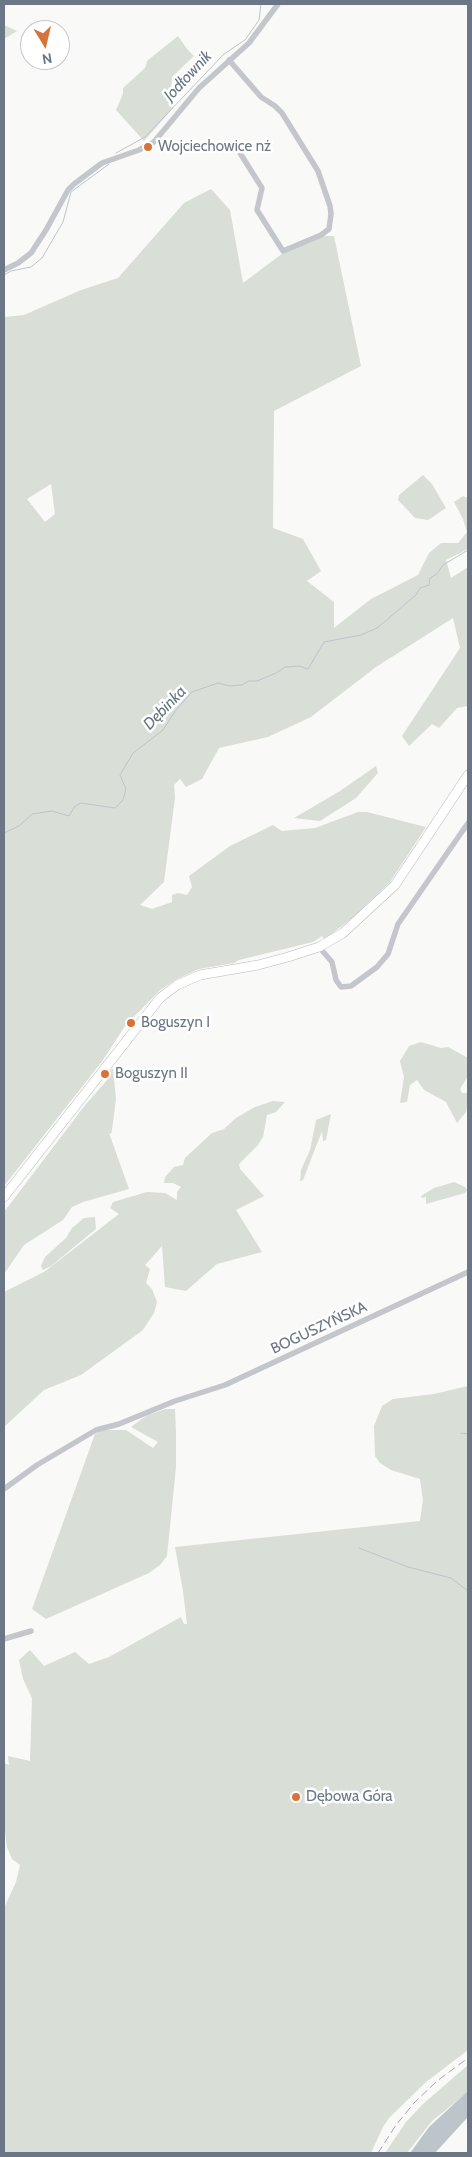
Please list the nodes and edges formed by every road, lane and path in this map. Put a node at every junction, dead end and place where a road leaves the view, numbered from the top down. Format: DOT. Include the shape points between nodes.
graph roads {
  1 [pos="278,4"];
  2 [pos="229,60"];
  3 [pos="240,153"];
  4 [pos="4,270"];
  5 [pos="468,775"];
  6 [pos="468,822"];
  7 [pos="319,947"];
  8 [pos="4,1197"];
  9 [pos="468,1272"];
  10 [pos="4,1489"];
  11 [pos="31,1631"];
  12 [pos="4,1639"];
  1 -- 2 [label="street" via="249,43"];
  2 -- 3 [label="street" via="261,97 282,113 318,171 332,214 329,229 283,252 257,210 262,188"];
  2 -- 4 [label="street" via="199,88 154,142 102,163 74,184 31,252"];
  5 -- 7 [label="highway" via="395,885 343,933"];
  6 -- 7 [label="street" via="398,924 388,954 377,967 358,982 342,987 336,980 332,962"];
  7 -- 8 [label="highway" via="258,965 200,975 166,993 130,1034"];
  9 -- 10 [label="street, BOGUSZYŃSKA" via="225,1384 96,1430"];
  11 -- 12 [label="street"];
}
